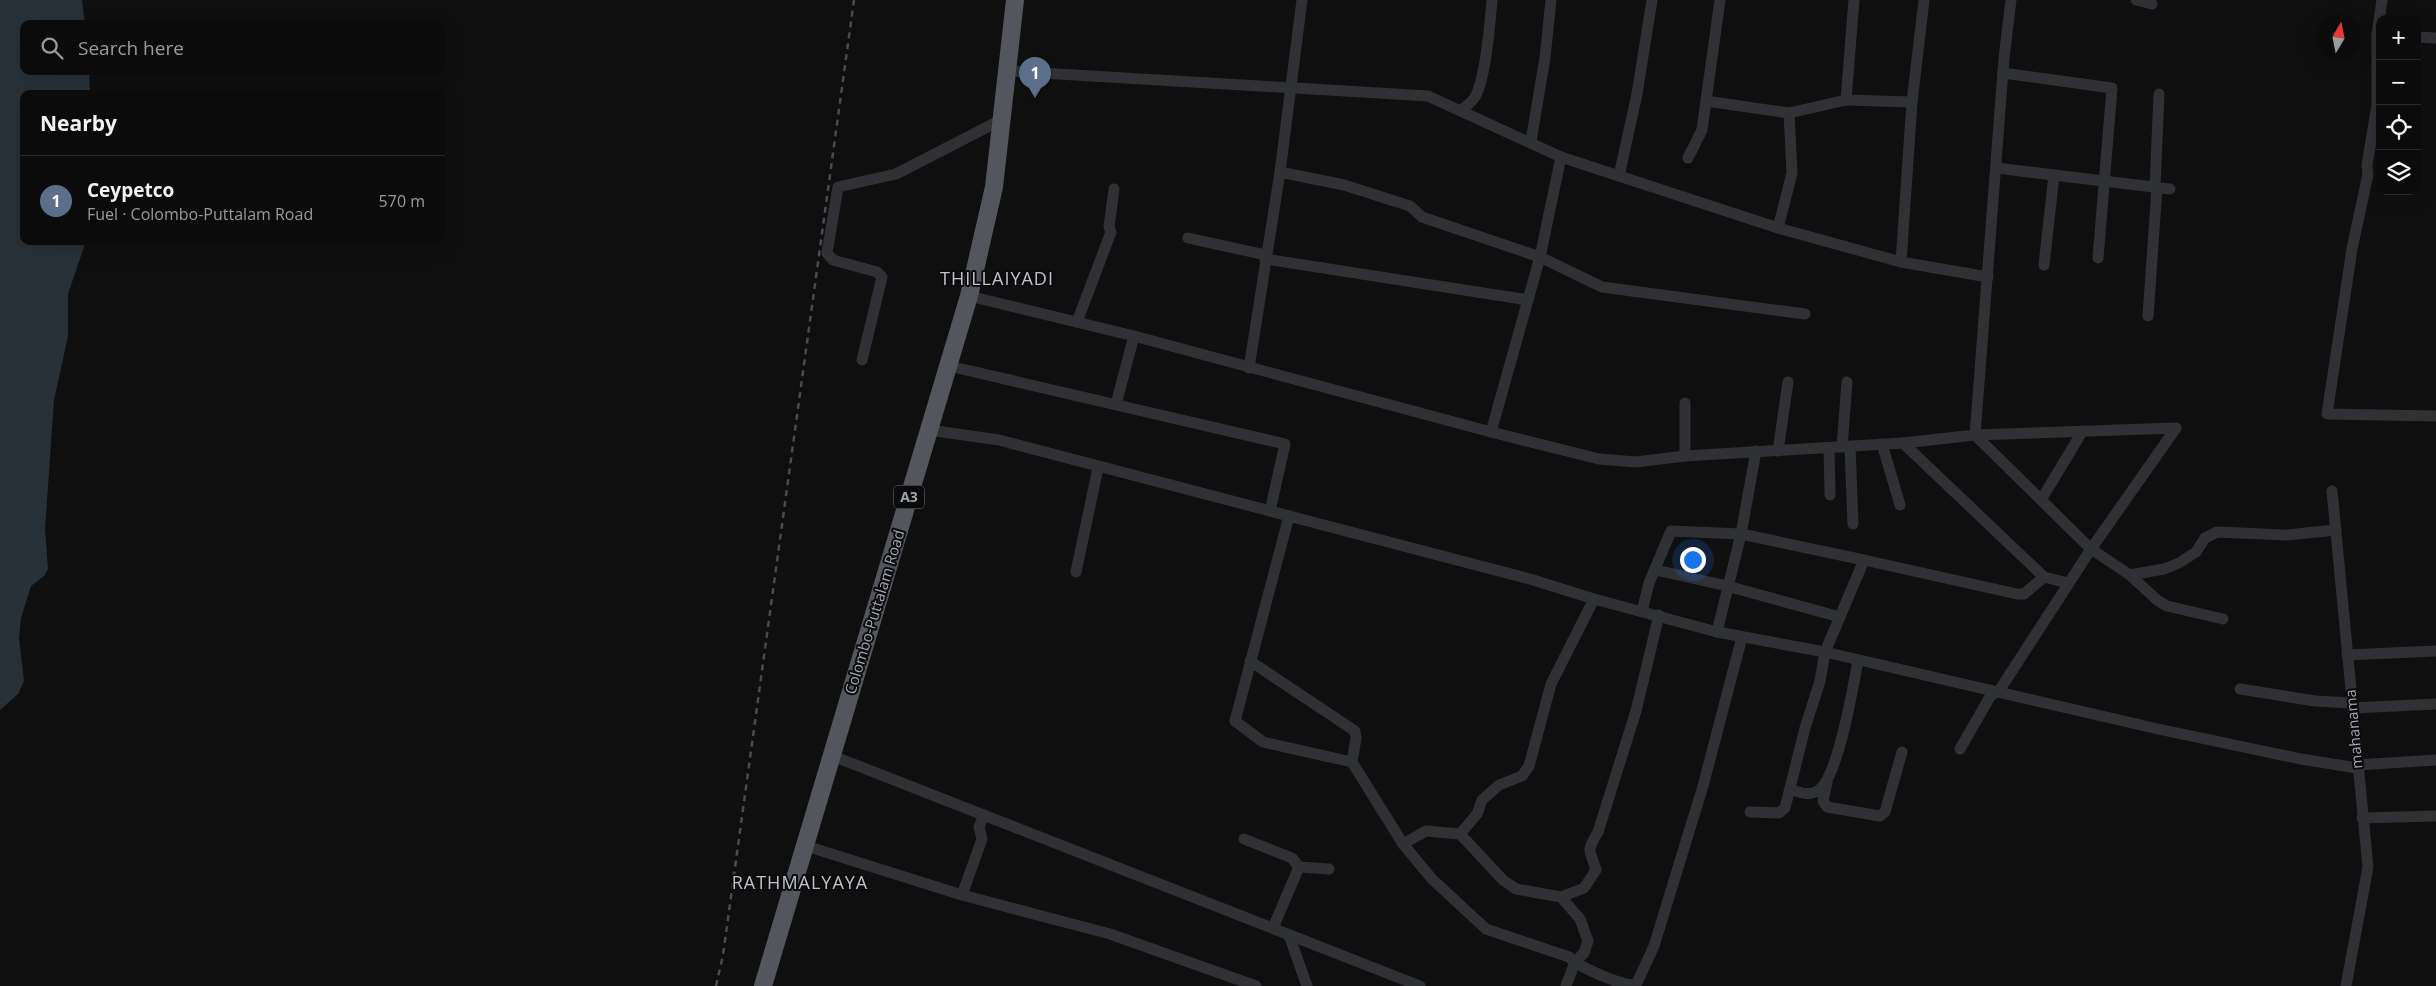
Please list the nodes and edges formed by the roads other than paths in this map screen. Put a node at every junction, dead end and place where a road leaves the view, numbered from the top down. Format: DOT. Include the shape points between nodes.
graph roads {
  1 [pos="1015,0"];
  2 [pos="1302,0"];
  3 [pos="1492,0"];
  4 [pos="1551,0"];
  5 [pos="1652,0"];
  6 [pos="1720,0"];
  7 [pos="1854,0"];
  8 [pos="1924,0"];
  9 [pos="2011,0"];
  10 [pos="2136,0"];
  11 [pos="2382,0"];
  12 [pos="2152,4"];
  13 [pos="2380,15"];
  14 [pos="2421,37"];
  15 [pos="2436,38"];
  16 [pos="2378,60"];
  17 [pos="1008,71"];
  18 [pos="2003,73"];
  19 [pos="1289,89"];
  20 [pos="2159,94"];
  21 [pos="1846,100"];
  22 [pos="1706,101"];
  23 [pos="1912,102"];
  24 [pos="1461,111"];
  25 [pos="1789,113"];
  26 [pos="1001,120"];
  27 [pos="1531,141"];
  28 [pos="1561,157"];
  29 [pos="1688,158"];
  30 [pos="1996,168"];
  31 [pos="1280,172"];
  32 [pos="2054,175"];
  33 [pos="1619,176"];
  34 [pos="2105,182"];
  35 [pos="2156,188"];
  36 [pos="1114,189"];
  37 [pos="2170,189"];
  38 [pos="1778,228"];
  39 [pos="1188,238"];
  40 [pos="1266,257"];
  41 [pos="1540,257"];
  42 [pos="2098,258"];
  43 [pos="1901,262"];
  44 [pos="2044,265"];
  45 [pos="1988,278"];
  46 [pos="969,296"];
  47 [pos="1528,300"];
  48 [pos="1805,314"];
  49 [pos="2148,316"];
  50 [pos="1077,322"];
  51 [pos="1134,336"];
  52 [pos="862,360"];
  53 [pos="949,366"];
  54 [pos="1250,368"];
  55 [pos="1788,382"];
  56 [pos="1847,382"];
  57 [pos="1685,403"];
  58 [pos="1116,404"];
  59 [pos="2436,416"];
  60 [pos="929,430"];
  61 [pos="1491,432"];
  62 [pos="2082,432"];
  63 [pos="1975,434"];
  64 [pos="1902,442"];
  65 [pos="1882,444"];
  66 [pos="1846,447"];
  67 [pos="1828,448"];
  68 [pos="1778,450"];
  69 [pos="1756,452"];
  70 [pos="1685,456"];
  71 [pos="1098,468"];
  72 [pos="2332,491"];
  73 [pos="1830,495"];
  74 [pos="2041,500"];
  75 [pos="1900,505"];
  76 [pos="1270,511"];
  77 [pos="1289,516"];
  78 [pos="1853,524"];
  79 [pos="2336,530"];
  80 [pos="1741,534"];
  81 [pos="2091,549"];
  82 [pos="1864,560"];
  83 [pos="1656,570"];
  84 [pos="1076,572"];
  85 [pos="2130,575"];
  86 [pos="2044,577"];
  87 [pos="2068,583"];
  88 [pos="1727,586"];
  89 [pos="1594,599"];
  90 [pos="1642,611"];
  91 [pos="1659,616"];
  92 [pos="1840,617"];
  93 [pos="2223,619"];
  94 [pos="1717,632"];
  95 [pos="1742,637"];
  96 [pos="2436,651"];
  97 [pos="1825,652"];
  98 [pos="2347,655"];
  99 [pos="1250,661"];
  100 [pos="1858,661"];
  101 [pos="2240,689"];
  102 [pos="1999,691"];
  103 [pos="2436,704"];
  104 [pos="2352,706"];
  105 [pos="1960,749"];
  106 [pos="1902,752"];
  107 [pos="832,756"];
  108 [pos="2436,760"];
  109 [pos="1352,762"];
  110 [pos="2357,766"];
  111 [pos="1829,776"];
  112 [pos="1790,790"];
  113 [pos="1750,812"];
  114 [pos="984,815"];
  115 [pos="2436,816"];
  116 [pos="2362,818"];
  117 [pos="1460,834"];
  118 [pos="1244,839"];
  119 [pos="1403,844"];
  120 [pos="806,846"];
  121 [pos="1299,867"];
  122 [pos="1329,869"];
  123 [pos="962,895"];
  124 [pos="1561,897"];
  125 [pos="1273,928"];
  126 [pos="1289,935"];
  127 [pos="1574,962"];
  128 [pos="763,986"];
  129 [pos="1256,986"];
  130 [pos="1307,986"];
  131 [pos="1420,986"];
  132 [pos="1566,986"];
  133 [pos="2346,986"];
  1 -- 17 [label="highway, Colombo-Puttalam Road / A3"];
  2 -- 19 [label="street"];
  3 -- 24 [label="street" via="1475,97"];
  4 -- 27 [label="street"];
  5 -- 33 [label="street" via="1637,94"];
  6 -- 22 [label="street"];
  7 -- 21 [label="street"];
  8 -- 23 [label="street"];
  9 -- 18 [label="street"];
  10 -- 12 [label="street"];
  11 -- 13 [label="street"];
  14 -- 15 [label="street"];
  16 -- 59 [label="street" via="2377,105 2366,165 2368,174 2352,249 2327,414"];
  17 -- 19 [label="street"];
  17 -- 26 [label="highway, Colombo-Puttalam Road / A3"];
  18 -- 30 [label="street"];
  18 -- 34 [label="street" via="2112,88"];
  19 -- 24 [label="street" via="1428,96"];
  19 -- 31 [label="street"];
  20 -- 35 [label="street"];
  21 -- 23 [label="street"];
  21 -- 25 [label="street"];
  22 -- 25 [label="street"];
  22 -- 29 [label="street" via="1702,130"];
  23 -- 43 [label="street"];
  24 -- 27 [label="street"];
  25 -- 38 [label="street" via="1792,173"];
  26 -- 46 [label="highway, Colombo-Puttalam Road / A3" via="994,187"];
  26 -- 52 [label="street" via="896,174 838,186 827,253 833,260 878,272 882,277"];
  27 -- 28 [label="street"];
  28 -- 33 [label="street"];
  28 -- 41 [label="street"];
  30 -- 32 [label="street"];
  30 -- 45 [label="street"];
  31 -- 40 [label="street"];
  31 -- 41 [label="street" via="1344,185 1410,206 1422,217"];
  32 -- 34 [label="street"];
  32 -- 44 [label="street"];
  33 -- 38 [label="street"];
  34 -- 35 [label="street"];
  34 -- 42 [label="street"];
  35 -- 37 [label="street"];
  35 -- 49 [label="street"];
  36 -- 50 [label="street" via="1108,227 1111,232"];
  38 -- 43 [label="street"];
  39 -- 40 [label="street"];
  40 -- 47 [label="street"];
  40 -- 54 [label="street"];
  41 -- 47 [label="street"];
  41 -- 48 [label="street" via="1602,287"];
  43 -- 45 [label="street"];
  45 -- 63 [label="street"];
  46 -- 50 [label="street"];
  46 -- 53 [label="highway, Colombo-Puttalam Road / A3"];
  47 -- 61 [label="street"];
  50 -- 51 [label="street"];
  51 -- 54 [label="street"];
  51 -- 58 [label="street"];
  53 -- 58 [label="street"];
  53 -- 60 [label="highway, Colombo-Puttalam Road / A3"];
  54 -- 61 [label="street"];
  55 -- 68 [label="street"];
  56 -- 66 [label="street"];
  57 -- 70 [label="street"];
  58 -- 76 [label="street" via="1285,444"];
  60 -- 71 [label="street" via="998,440"];
  60 -- 107 [label="highway, Colombo-Puttalam Road / A3"];
  61 -- 70 [label="street" via="1599,458 1636,462"];
  62 -- 63 [label="street"];
  62 -- 74 [label="street"];
  62 -- 81 [label="street" via="2176,428"];
  63 -- 64 [label="street"];
  63 -- 74 [label="street"];
  64 -- 65 [label="street"];
  64 -- 86 [label="street"];
  65 -- 66 [label="street"];
  65 -- 75 [label="street"];
  66 -- 67 [label="street"];
  66 -- 78 [label="street"];
  67 -- 68 [label="street"];
  67 -- 73 [label="street"];
  68 -- 69 [label="street"];
  69 -- 70 [label="street"];
  69 -- 80 [label="street"];
  71 -- 76 [label="street"];
  71 -- 84 [label="street"];
  72 -- 79 [label="street, mahanama"];
  74 -- 81 [label="street"];
  76 -- 77 [label="street"];
  77 -- 89 [label="street"];
  77 -- 99 [label="street"];
  79 -- 85 [label="street" via="2286,535 2217,532 2205,538 2196,552 2179,563"];
  79 -- 98 [label="street, mahanama"];
  80 -- 82 [label="street"];
  80 -- 83 [label="street" via="1671,531"];
  80 -- 88 [label="street"];
  81 -- 85 [label="street"];
  81 -- 87 [label="street"];
  82 -- 86 [label="street" via="2017,594 2024,594"];
  82 -- 92 [label="street"];
  83 -- 88 [label="street"];
  83 -- 90 [label="street"];
  85 -- 93 [label="street" via="2168,606"];
  86 -- 87 [label="street"];
  87 -- 102 [label="street"];
  88 -- 92 [label="street"];
  88 -- 94 [label="street"];
  89 -- 90 [label="street"];
  89 -- 117 [label="street" via="1551,684 1529,766 1522,776 1499,785 1482,800 1478,814"];
  90 -- 91 [label="street"];
  91 -- 94 [label="street"];
  91 -- 124 [label="street" via="1636,711 1598,832 1589,849 1596,870 1584,888"];
  92 -- 97 [label="street"];
  94 -- 95 [label="street"];
  95 -- 97 [label="street"];
  95 -- 127 [label="street" via="1703,786 1654,946 1636,985 1630,986"];
  96 -- 98 [label="street"];
  97 -- 100 [label="street"];
  97 -- 112 [label="street"];
  98 -- 104 [label="street, mahanama"];
  99 -- 109 [label="street" via="1355,731"];
  99 -- 109 [label="street" via="1235,721 1263,742"];
  100 -- 102 [label="street"];
  100 -- 111 [label="street" via="1846,726"];
  101 -- 104 [label="street"];
  102 -- 105 [label="street" via="1991,695"];
  102 -- 110 [label="street" via="2301,760"];
  103 -- 104 [label="street"];
  104 -- 110 [label="street, mahanama"];
  106 -- 111 [label="street" via="1885,812 1880,816 1827,807 1823,801"];
  107 -- 114 [label="street"];
  107 -- 120 [label="highway, Colombo-Puttalam Road / A3"];
  108 -- 110 [label="street"];
  109 -- 119 [label="street"];
  110 -- 116 [label="street, mahanama"];
  111 -- 112 [label="street" via="1820,789 1810,794"];
  112 -- 113 [label="street" via="1785,808 1779,813"];
  114 -- 123 [label="street" via="979,827 982,839"];
  114 -- 125 [label="street"];
  115 -- 116 [label="street"];
  116 -- 133 [label="street, mahanama" via="2368,868"];
  117 -- 119 [label="street" via="1426,832"];
  117 -- 124 [label="street" via="1503,880 1516,889"];
  118 -- 121 [label="street" via="1292,858"];
  119 -- 127 [label="street" via="1432,879 1486,929 1569,957"];
  120 -- 123 [label="street"];
  120 -- 128 [label="highway, Colombo-Puttalam Road / A3"];
  121 -- 122 [label="street"];
  121 -- 125 [label="street"];
  123 -- 129 [label="street" via="1110,934"];
  124 -- 127 [label="street" via="1580,919 1588,941 1584,953"];
  125 -- 126 [label="street"];
  126 -- 130 [label="street"];
  126 -- 131 [label="street"];
  127 -- 132 [label="street"];
}
